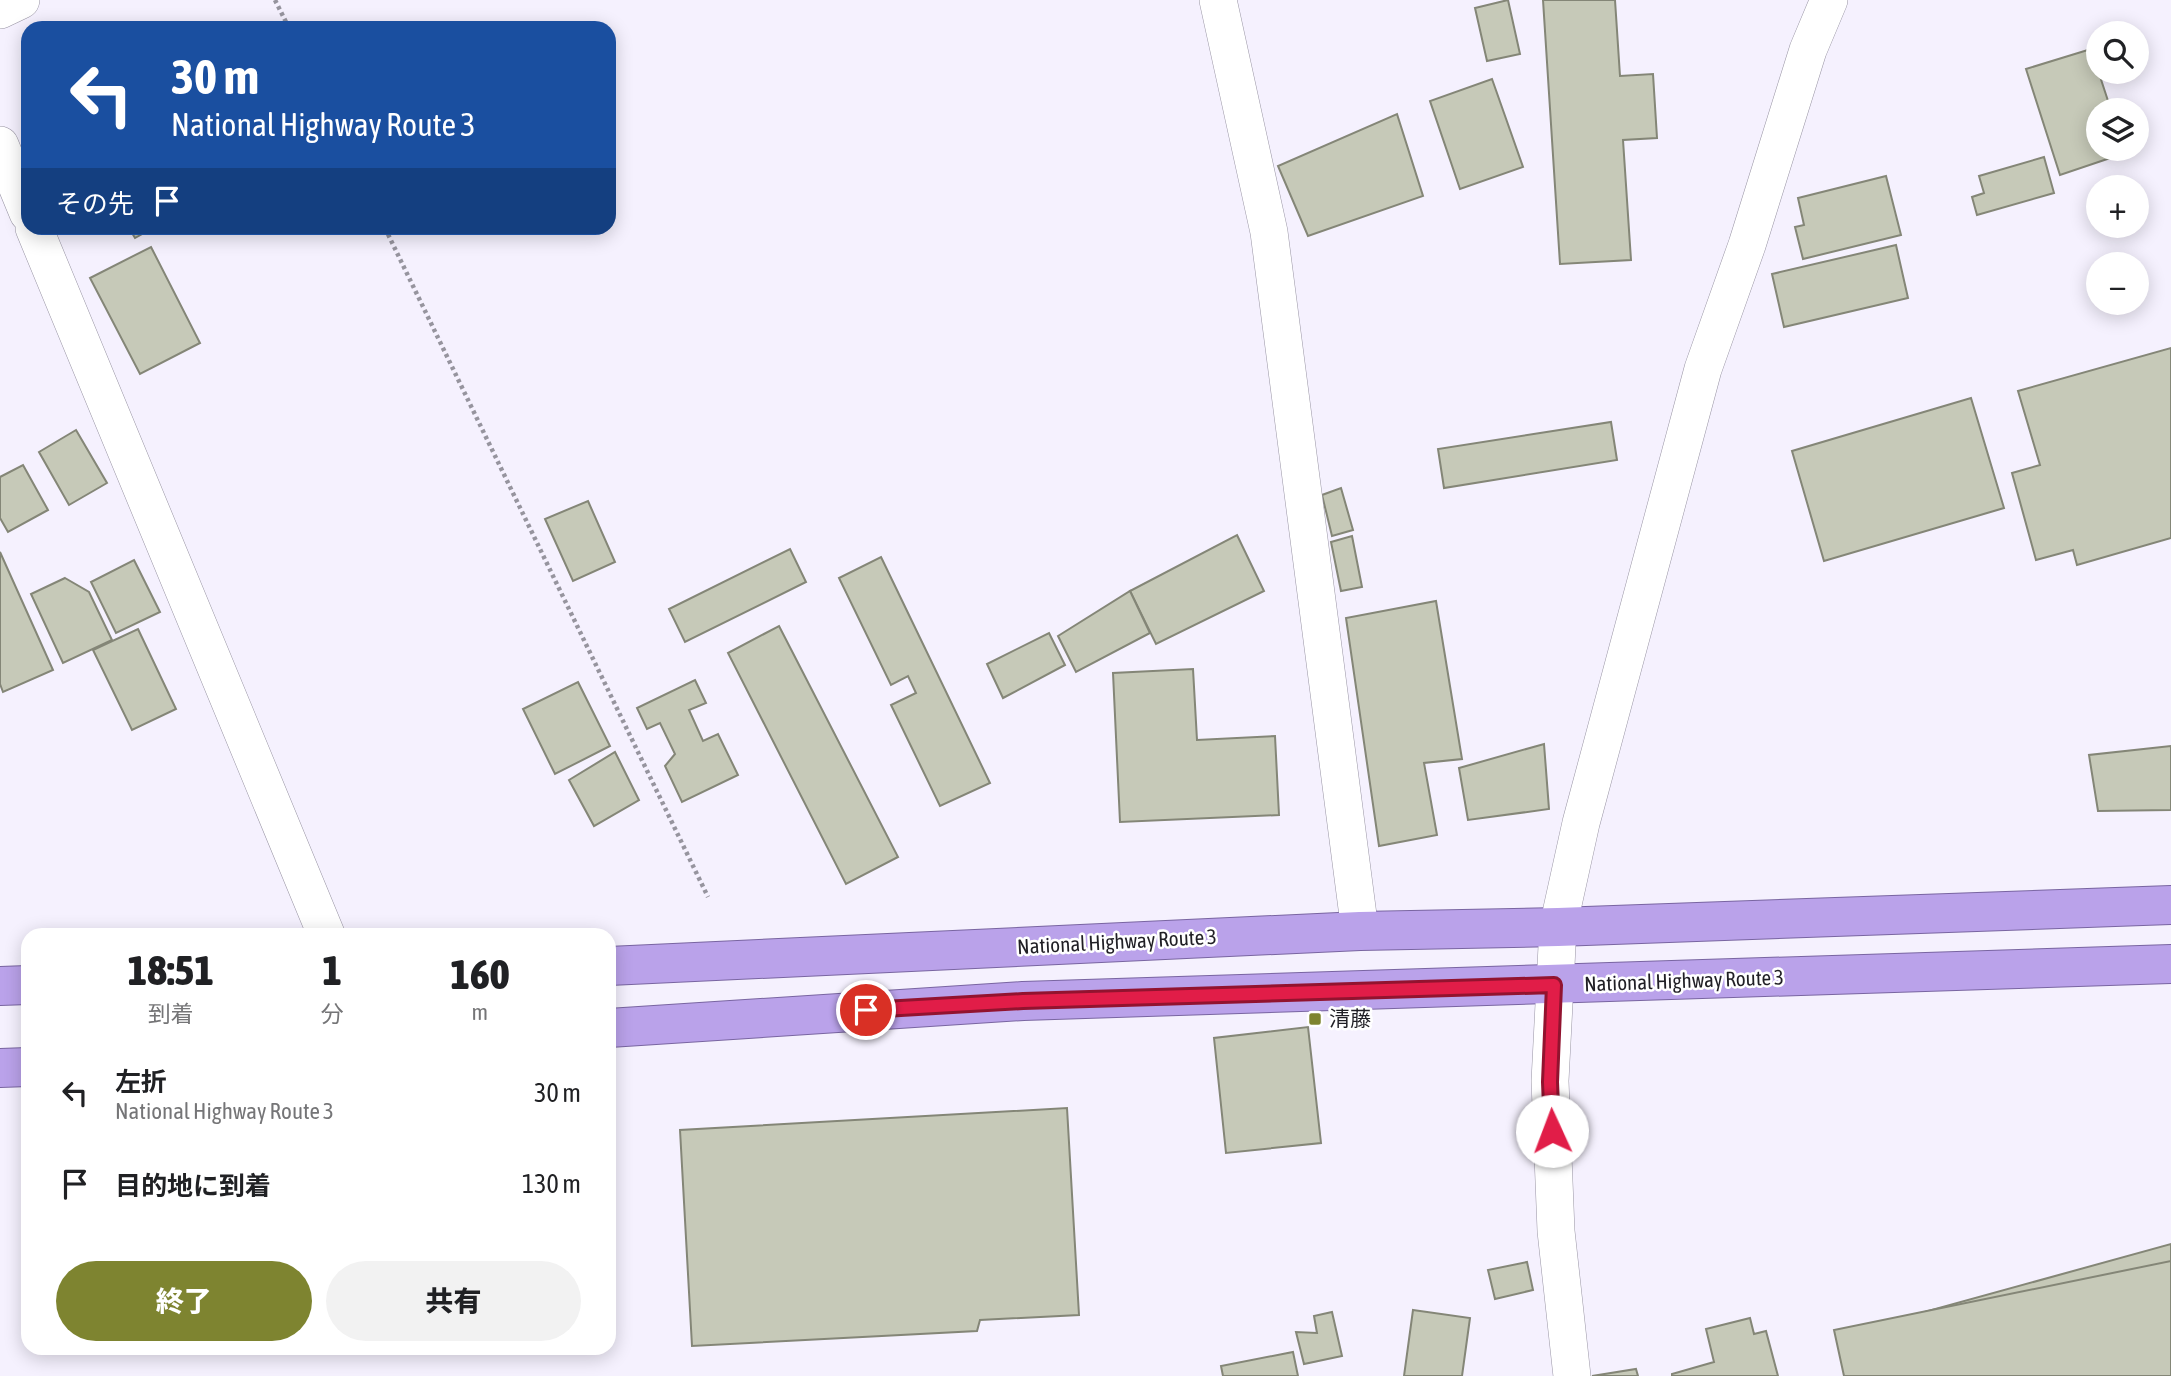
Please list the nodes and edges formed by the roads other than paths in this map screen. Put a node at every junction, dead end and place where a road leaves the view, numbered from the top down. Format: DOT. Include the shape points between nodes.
graph roads {
  1 [pos="21,0"];
  2 [pos="1218,0"];
  3 [pos="1829,0"];
  4 [pos="0,10"];
  5 [pos="0,145"];
  6 [pos="21,196"];
  7 [pos="37,235"];
  8 [pos="2171,905"];
  9 [pos="1558,927"];
  10 [pos="324,928"];
  11 [pos="1360,931"];
  12 [pos="2171,964"];
  13 [pos="616,966"];
  14 [pos="21,985"];
  15 [pos="1554,985"];
  16 [pos="0,986"];
  17 [pos="616,1028"];
  18 [pos="1572,1376"];
  1 -- 4 [label="street"];
  2 -- 11 [label="street" via="1269,232"];
  3 -- 9 [label="street" via="1808,50 1703,369 1581,823"];
  5 -- 6 [label="street"];
  7 -- 10 [label="street"];
  8 -- 9 [label="highway, National Highway Route 3"];
  9 -- 11 [label="highway, National Highway Route 3"];
  9 -- 15 [label="street"];
  11 -- 13 [label="highway, National Highway Route 3"];
  12 -- 15 [label="highway, National Highway Route 3"];
  14 -- 16 [label="highway"];
  15 -- 17 [label="highway, National Highway Route 3" via="1023,1001"];
  15 -- 18 [label="street" via="1550,1082 1556,1231"];
}
